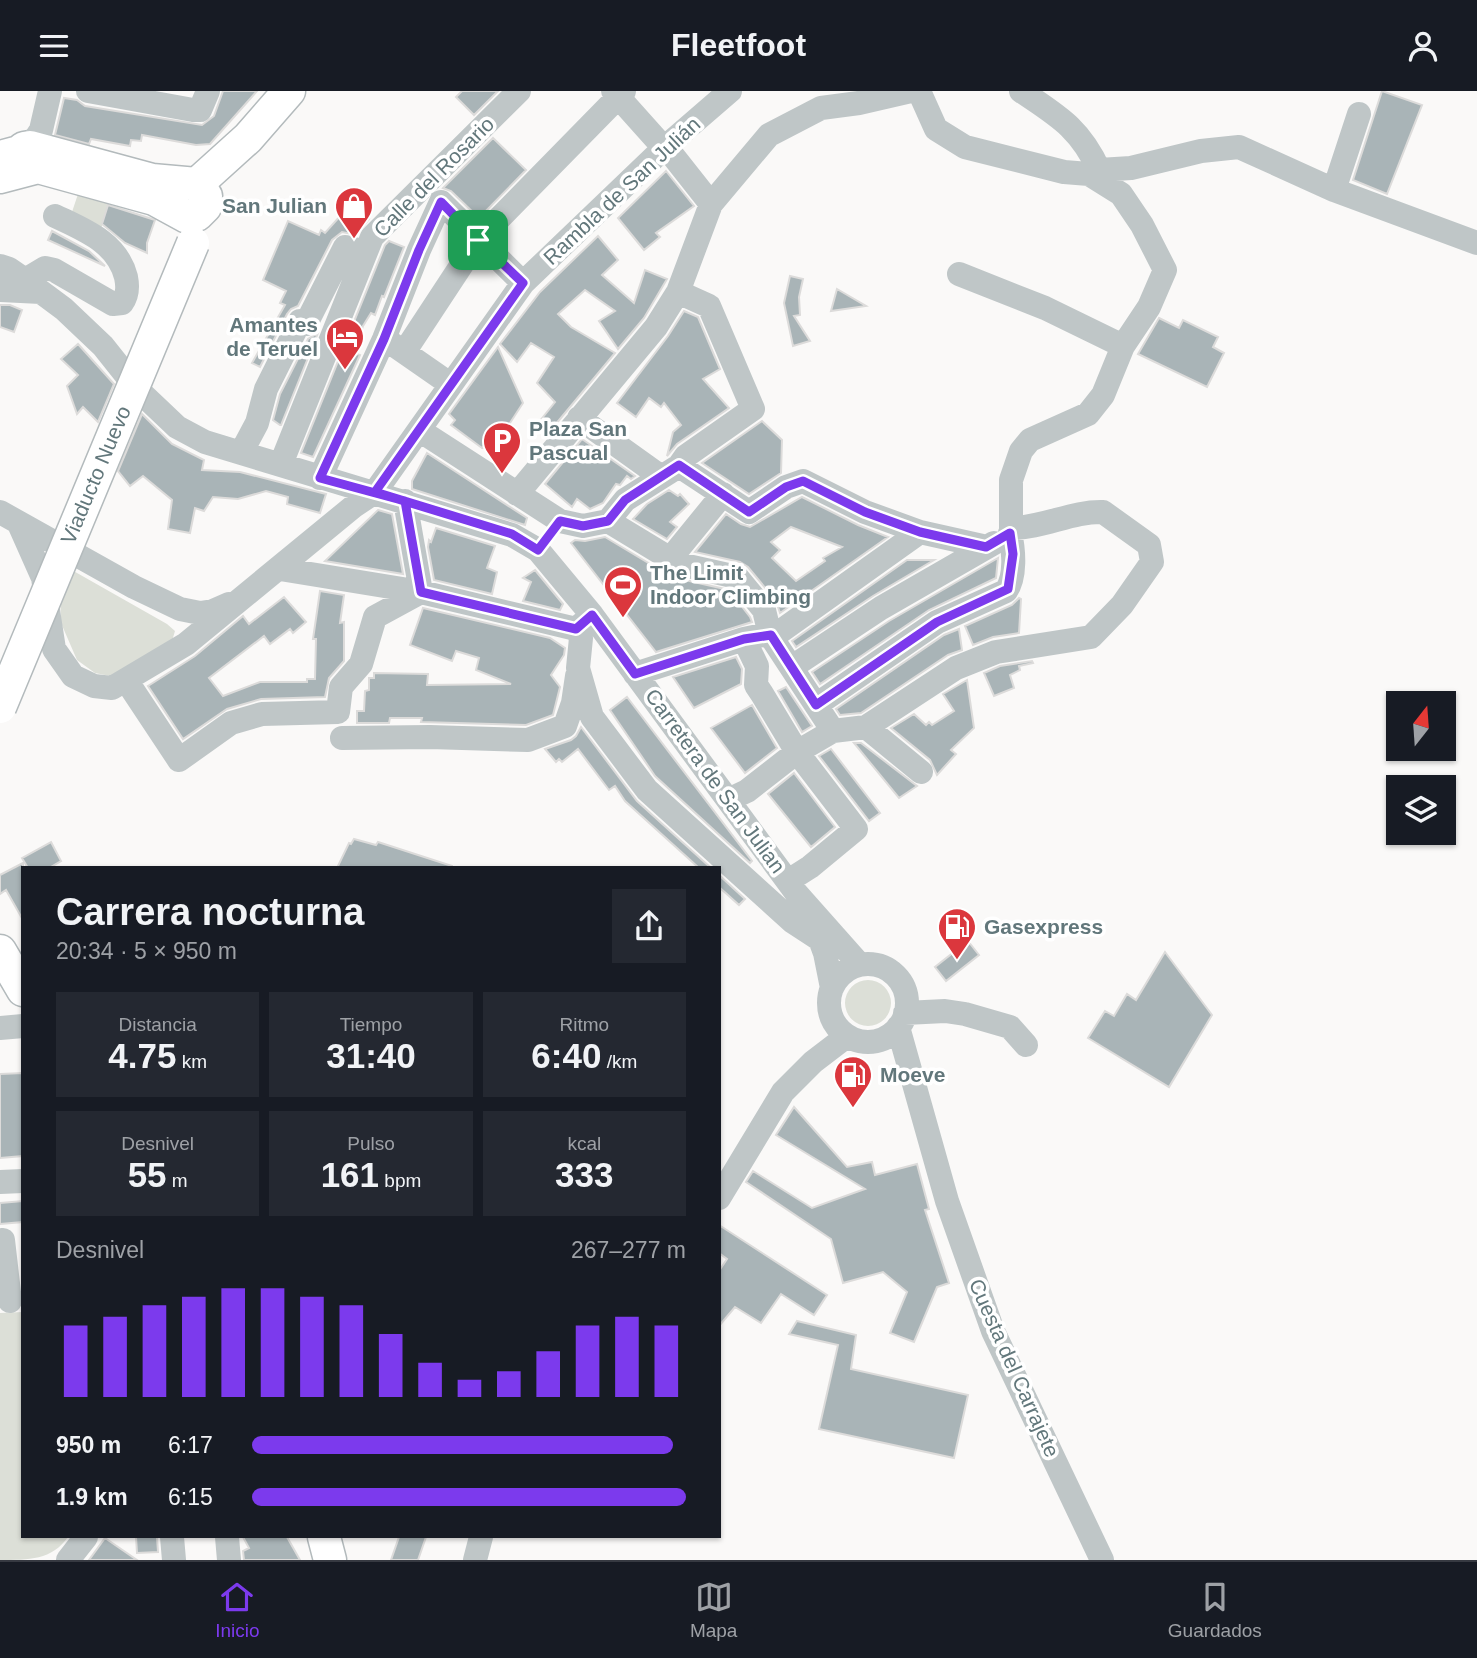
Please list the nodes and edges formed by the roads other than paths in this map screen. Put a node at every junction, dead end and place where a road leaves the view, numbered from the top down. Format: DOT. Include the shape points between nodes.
graph roads {
  1 [pos="50,91"];
  2 [pos="88,91"];
  3 [pos="289,91"];
  4 [pos="519,91"];
  5 [pos="730,91"];
  6 [pos="911,91"];
  7 [pos="919,91"];
  8 [pos="1021,91"];
  9 [pos="619,93"];
  10 [pos="151,97"];
  11 [pos="204,101"];
  12 [pos="1359,114"];
  13 [pos="243,146"];
  14 [pos="665,148"];
  15 [pos="21,160"];
  16 [pos="1094,172"];
  17 [pos="1334,190"];
  18 [pos="711,204"];
  19 [pos="186,207"];
  20 [pos="55,216"];
  21 [pos="478,240"];
  22 [pos="1477,243"];
  23 [pos="366,253"];
  24 [pos="0,266"];
  25 [pos="959,274"];
  26 [pos="523,283"];
  27 [pos="34,286"];
  28 [pos="0,290"];
  29 [pos="678,292"];
  30 [pos="395,345"];
  31 [pos="1123,346"];
  32 [pos="450,384"];
  33 [pos="579,418"];
  34 [pos="419,430"];
  35 [pos="241,453"];
  36 [pos="281,464"];
  37 [pos="670,471"];
  38 [pos="320,478"];
  39 [pos="375,492"];
  40 [pos="517,493"];
  41 [pos="723,494"];
  42 [pos="405,501"];
  43 [pos="9,518"];
  44 [pos="560,521"];
  45 [pos="608,521"];
  46 [pos="1011,531"];
  47 [pos="920,532"];
  48 [pos="986,547"];
  49 [pos="538,550"];
  50 [pos="670,559"];
  51 [pos="280,569"];
  52 [pos="421,592"];
  53 [pos="237,601"];
  54 [pos="180,609"];
  55 [pos="584,622"];
  56 [pos="771,635"];
  57 [pos="744,639"];
  58 [pos="186,644"];
  59 [pos="0,660"];
  60 [pos="792,667"];
  61 [pos="578,668"];
  62 [pos="635,674"];
  63 [pos="126,680"];
  64 [pos="816,705"];
  65 [pos="0,707"];
  66 [pos="866,727"];
  67 [pos="833,731"];
  68 [pos="342,739"];
  69 [pos="797,752"];
  70 [pos="921,772"];
  71 [pos="728,800"];
  72 [pos="788,881"];
  73 [pos="809,909"];
  74 [pos="819,939"];
  75 [pos="0,951"];
  76 [pos="860,965"];
  77 [pos="21,987"];
  78 [pos="832,988"];
  79 [pos="902,1020"];
  80 [pos="21,1026"];
  81 [pos="0,1028"];
  82 [pos="848,1032"];
  83 [pos="1026,1045"];
  84 [pos="927,1131"];
  85 [pos="21,1181"];
  86 [pos="0,1182"];
  87 [pos="721,1195"];
  88 [pos="8,1239"];
  89 [pos="11,1300"];
  90 [pos="85,1538"];
  91 [pos="172,1538"];
  92 [pos="227,1538"];
  93 [pos="324,1538"];
  94 [pos="481,1538"];
  95 [pos="68,1560"];
  96 [pos="174,1560"];
  97 [pos="229,1560"];
  98 [pos="330,1560"];
  99 [pos="475,1560"];
  100 [pos="1102,1560"];
  1 -- 15 [label="street" via="41,130"];
  2 -- 10 [label="street"];
  3 -- 13 [label="main road"];
  4 -- 23 [label="street, Calle del Rosario" via="372,237"];
  5 -- 14 [label="street, Rambla de San Julián"];
  6 -- 18 [label="street" via="821,108 769,135"];
  7 -- 16 [label="street" via="936,129 965,147 1064,172"];
  8 -- 16 [label="street" via="1067,122 1089,147"];
  9 -- 14 [label="street"];
  9 -- 21 [label="street"];
  10 -- 11 [label="street"];
  12 -- 17 [label="street"];
  13 -- 19 [label="main road"];
  13 -- 19 [label="main road" via="227,190"];
  14 -- 18 [label="street"];
  14 -- 26 [label="street, Rambla de San Julián"];
  15 -- 19 [label="main road"];
  16 -- 17 [label="street" via="1240,147"];
  16 -- 31 [label="street" via="1121,194 1165,270 1149,307"];
  17 -- 22 [label="street"];
  18 -- 29 [label="street"];
  19 -- 59 [label="main road, Viaducto Nuevo"];
  19 -- 65 [label="main road, Viaducto Nuevo, bridge"];
  20 -- 27 [label="street" via="113,250 126,276 127,296 122,303 113,304 45,268"];
  21 -- 26 [label="street"];
  21 -- 30 [label="street"];
  21 -- 30 [label="street" via="441,202 419,250"];
  23 -- 35 [label="street" via="345,247 266,389 257,423"];
  23 -- 36 [label="street, Calle del Rosario"];
  24 -- 27 [label="street, Carretera de San Julian"];
  25 -- 31 [label="street"];
  26 -- 32 [label="street, Rambla de San Julián"];
  27 -- 28 [label="street"];
  27 -- 35 [label="street, Carretera de San Julian" via="103,346 138,390 177,427"];
  29 -- 33 [label="street" via="656,327"];
  29 -- 37 [label="street" via="709,306 753,409"];
  30 -- 32 [label="street"];
  30 -- 38 [label="street"];
  31 -- 46 [label="street" via="1103,395 1088,414 1030,440 1021,451 1010,480"];
  32 -- 34 [label="street, Rambla de San Julián"];
  33 -- 37 [label="street"];
  33 -- 40 [label="street"];
  34 -- 39 [label="street, Rambla de San Julián"];
  34 -- 40 [label="street"];
  35 -- 36 [label="street, Carretera de San Julian"];
  36 -- 38 [label="street, Carretera de San Julian"];
  37 -- 41 [label="street"];
  37 -- 45 [label="street" via="625,500"];
  38 -- 39 [label="street, Carretera de San Julian"];
  39 -- 42 [label="street, Carretera de San Julian"];
  39 -- 51 [label="street, Rambla de San Julián"];
  40 -- 44 [label="street"];
  41 -- 47 [label="street" via="749,512 803,481 865,512"];
  41 -- 50 [label="street"];
  42 -- 49 [label="street, Carretera de San Julian" via="512,534"];
  42 -- 52 [label="street"];
  43 -- 54 [label="street"];
  43 -- 63 [label="street" via="43,578 54,649 73,677 112,688"];
  44 -- 45 [label="street" via="583,526"];
  44 -- 49 [label="street"];
  45 -- 50 [label="street"];
  46 -- 48 [label="street"];
  46 -- 64 [label="street" via="1013,554 1006,591 937,622"];
  46 -- 66 [label="street" via="1103,512 1149,545 1153,557 1122,605 1091,638 996,652 956,668"];
  47 -- 48 [label="street"];
  47 -- 56 [label="street"];
  48 -- 60 [label="street"];
  49 -- 55 [label="street, Carretera de San Julian"];
  50 -- 56 [label="street" via="737,576 764,610"];
  51 -- 52 [label="street"];
  51 -- 53 [label="street, Rambla de San Julián"];
  52 -- 55 [label="street"];
  52 -- 63 [label="street" via="375,617 361,664 341,687 338,712 262,714 231,723 179,760"];
  53 -- 54 [label="street" via="200,613"];
  53 -- 58 [label="street"];
  54 -- 58 [label="street" via="189,628"];
  55 -- 61 [label="street"];
  55 -- 62 [label="street, Carretera de San Julian"];
  56 -- 57 [label="street"];
  56 -- 60 [label="street"];
  57 -- 62 [label="street"];
  57 -- 69 [label="street" via="757,666 756,685"];
  58 -- 63 [label="street"];
  60 -- 64 [label="street"];
  61 -- 68 [label="street" via="565,726 528,740"];
  61 -- 74 [label="street" via="592,717 647,790 783,914"];
  62 -- 71 [label="street, Carretera de San Julian"];
  64 -- 67 [label="street"];
  66 -- 67 [label="street"];
  66 -- 70 [label="street"];
  67 -- 69 [label="street"];
  69 -- 71 [label="street"];
  69 -- 72 [label="street" via="856,829"];
  71 -- 72 [label="street, Carretera de San Julian"];
  72 -- 73 [label="street, Carretera de San Julian"];
  73 -- 74 [label="street, Carretera de San Julian"];
  73 -- 76 [label="street, Carretera de San Julian"];
  74 -- 78 [label="street, Carretera de San Julian"];
  75 -- 77 [label="main road"];
  76 -- 78 [label="street" via="838,977"];
  76 -- 79 [label="street" via="886,968 896,977 906,1000"];
  78 -- 82 [label="street" via="829,1009"];
  79 -- 82 [label="street" via="888,1036 876,1041"];
  79 -- 83 [label="street" via="945,1011 965,1014 1010,1027"];
  79 -- 84 [label="street, Cuesta del Carrajete"];
  80 -- 81 [label="street"];
  82 -- 84 [label="street, Cuesta del Carrajete" via="887,1059 901,1075"];
  82 -- 87 [label="street" via="822,1033 813,1062 783,1092"];
  84 -- 100 [label="street, Cuesta del Carrajete" via="993,1331"];
  85 -- 86 [label="street"];
  88 -- 89 [label="street"];
  90 -- 95 [label="street"];
  91 -- 96 [label="street"];
  92 -- 97 [label="street"];
  93 -- 98 [label="main road"];
  94 -- 99 [label="street"];
}
